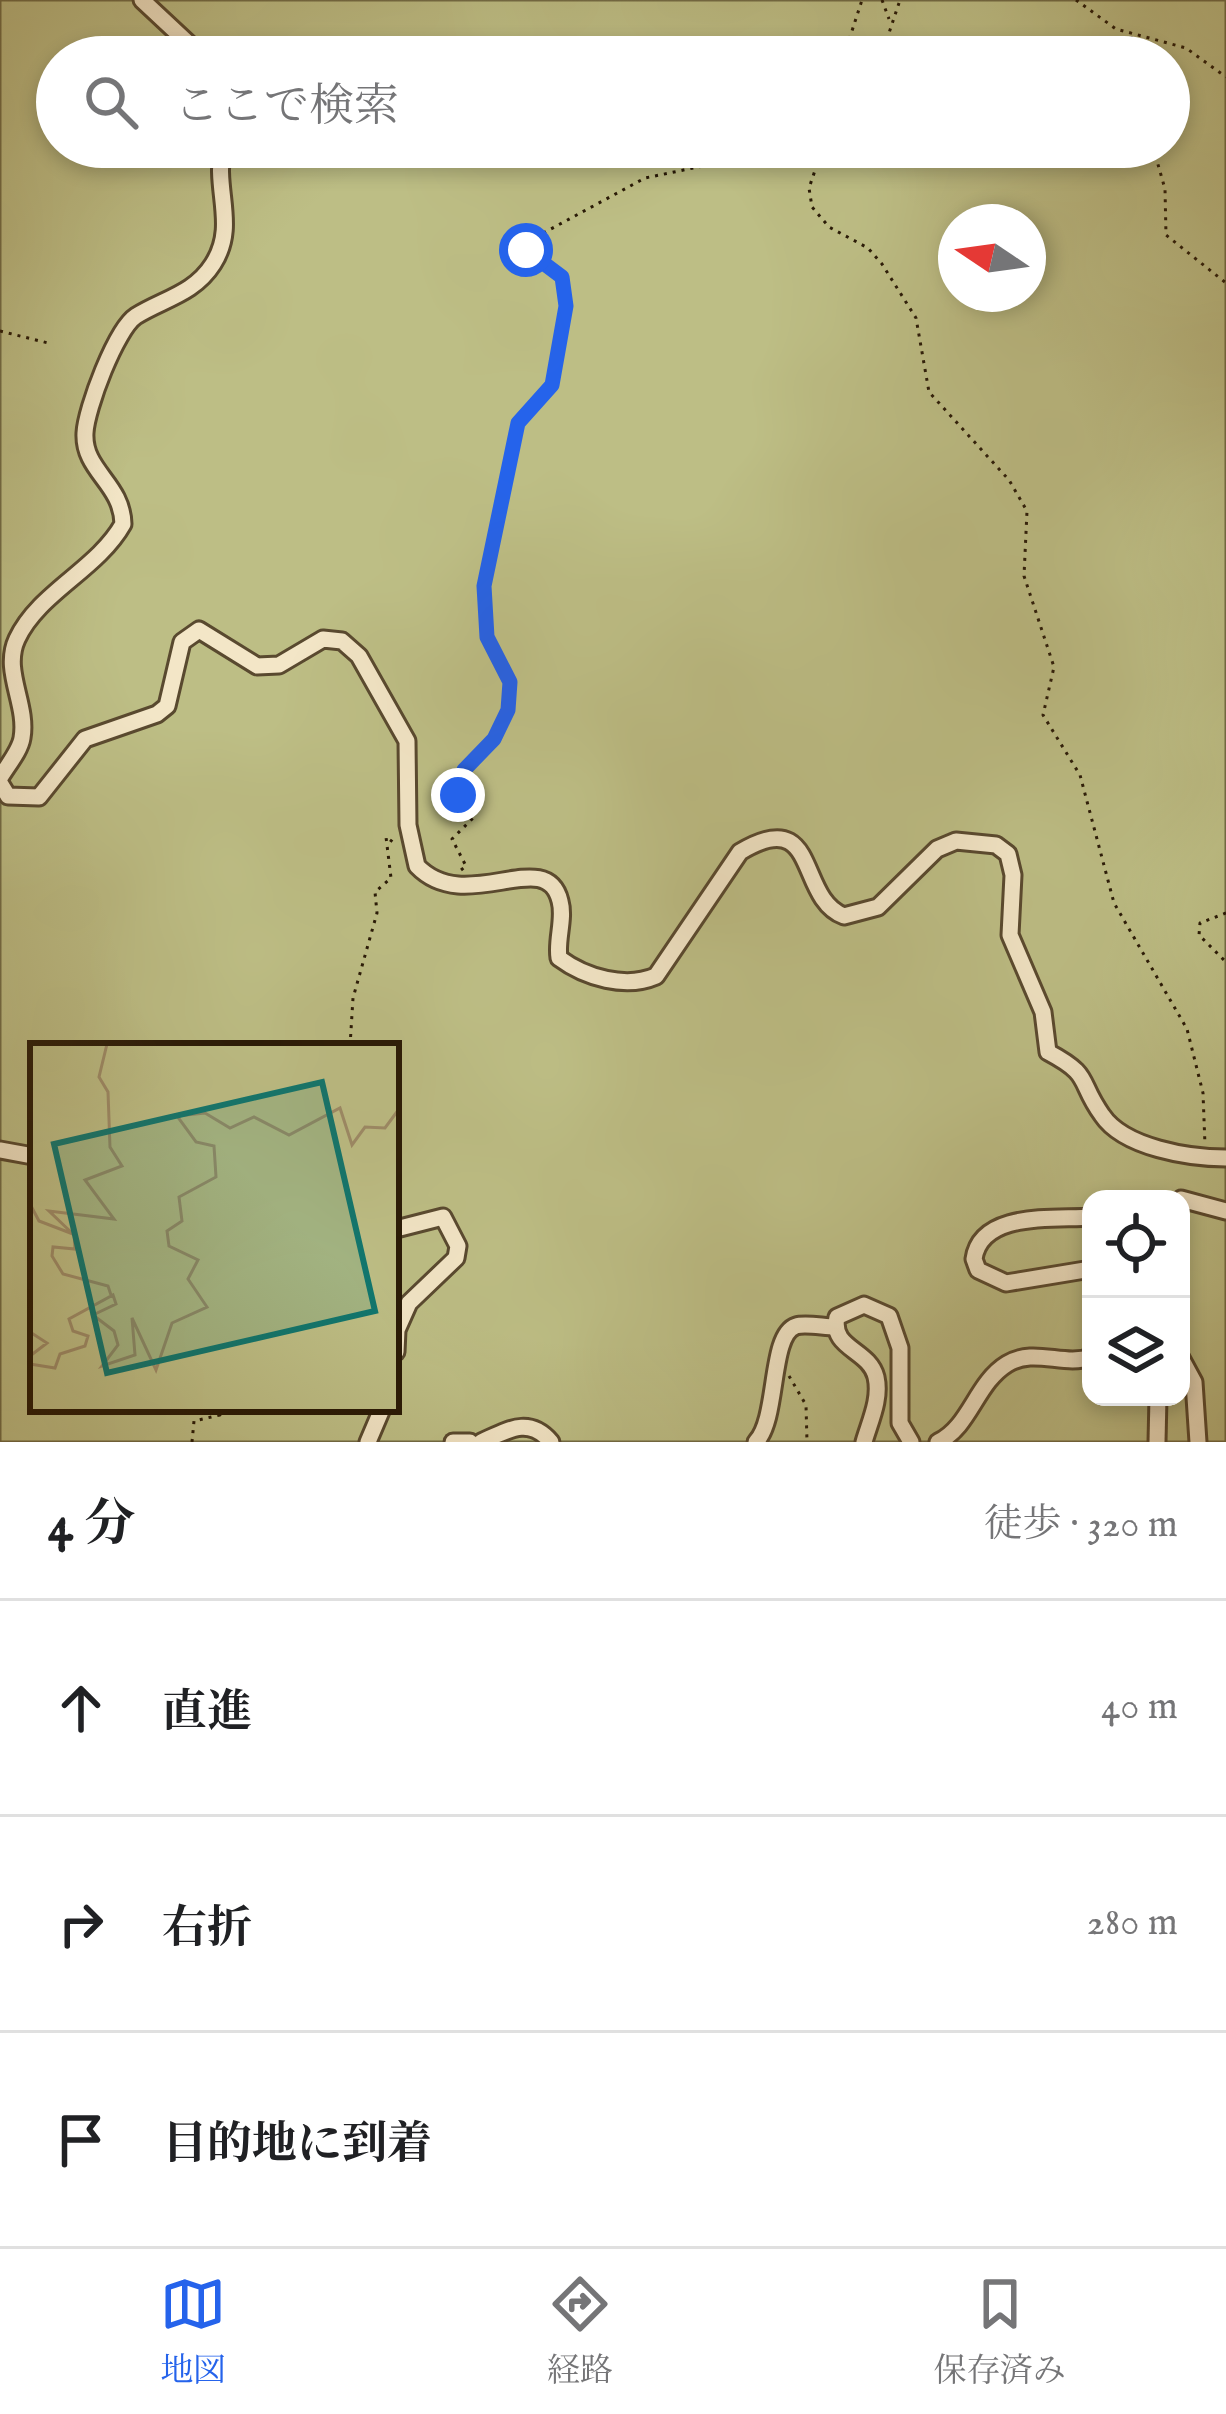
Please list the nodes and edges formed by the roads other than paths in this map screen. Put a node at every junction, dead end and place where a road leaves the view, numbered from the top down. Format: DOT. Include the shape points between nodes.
graph roads {
  1 [pos="142,0"];
  2 [pos="181,36"];
  3 [pos="221,168"];
  4 [pos="0,781"];
  5 [pos="0,1150"];
  6 [pos="30,1155"];
  7 [pos="1226,1158"];
  8 [pos="1190,1202"];
  9 [pos="1226,1211"];
  10 [pos="1082,1217"];
  11 [pos="399,1228"];
  12 [pos="1082,1270"];
  13 [pos="399,1326"];
  14 [pos="835,1327"];
  15 [pos="1082,1360"];
  16 [pos="1190,1375"];
  17 [pos="1158,1406"];
  18 [pos="381,1412"];
  19 [pos="368,1442"];
  20 [pos="453,1442"];
  21 [pos="470,1442"];
  22 [pos="481,1442"];
  23 [pos="551,1442"];
  24 [pos="757,1442"];
  25 [pos="864,1442"];
  26 [pos="911,1442"];
  27 [pos="938,1442"];
  28 [pos="1156,1442"];
  29 [pos="1198,1442"];
  1 -- 2 [label="street"];
  3 -- 4 [label="street" via="226,234 211,268 124,328 94,390 88,457 119,493 123,524 19,635 11,653 22,742"];
  4 -- 7 [label="street" via="8,796 39,797 85,739 144,722 167,706 182,642 199,630 257,666 279,664 323,640 342,641 407,741 417,866 440,884 467,889 520,875 540,879 562,904 560,958 574,969 637,984 656,976 740,852 758,841 788,841 802,850 823,903 844,916 878,907 956,841 997,845 1013,875 1010,935 1043,1012 1048,1052 1079,1070 1105,1121 1169,1154"];
  5 -- 6 [label="street"];
  8 -- 9 [label="street"];
  10 -- 12 [label="street" via="1019,1221 987,1236 974,1259 978,1270 1006,1283"];
  11 -- 13 [label="street" via="443,1217 458,1246"];
  14 -- 24 [label="street" via="793,1327"];
  14 -- 25 [label="street" via="876,1377"];
  14 -- 26 [label="street" via="837,1317 864,1305 889,1316 900,1348 899,1423"];
  15 -- 27 [label="street" via="1021,1356 1001,1366"];
  16 -- 29 [label="street"];
  17 -- 28 [label="street"];
  18 -- 19 [label="street"];
  20 -- 21 [label="street"];
  22 -- 23 [label="street" via="518,1425 535,1426"];
}
